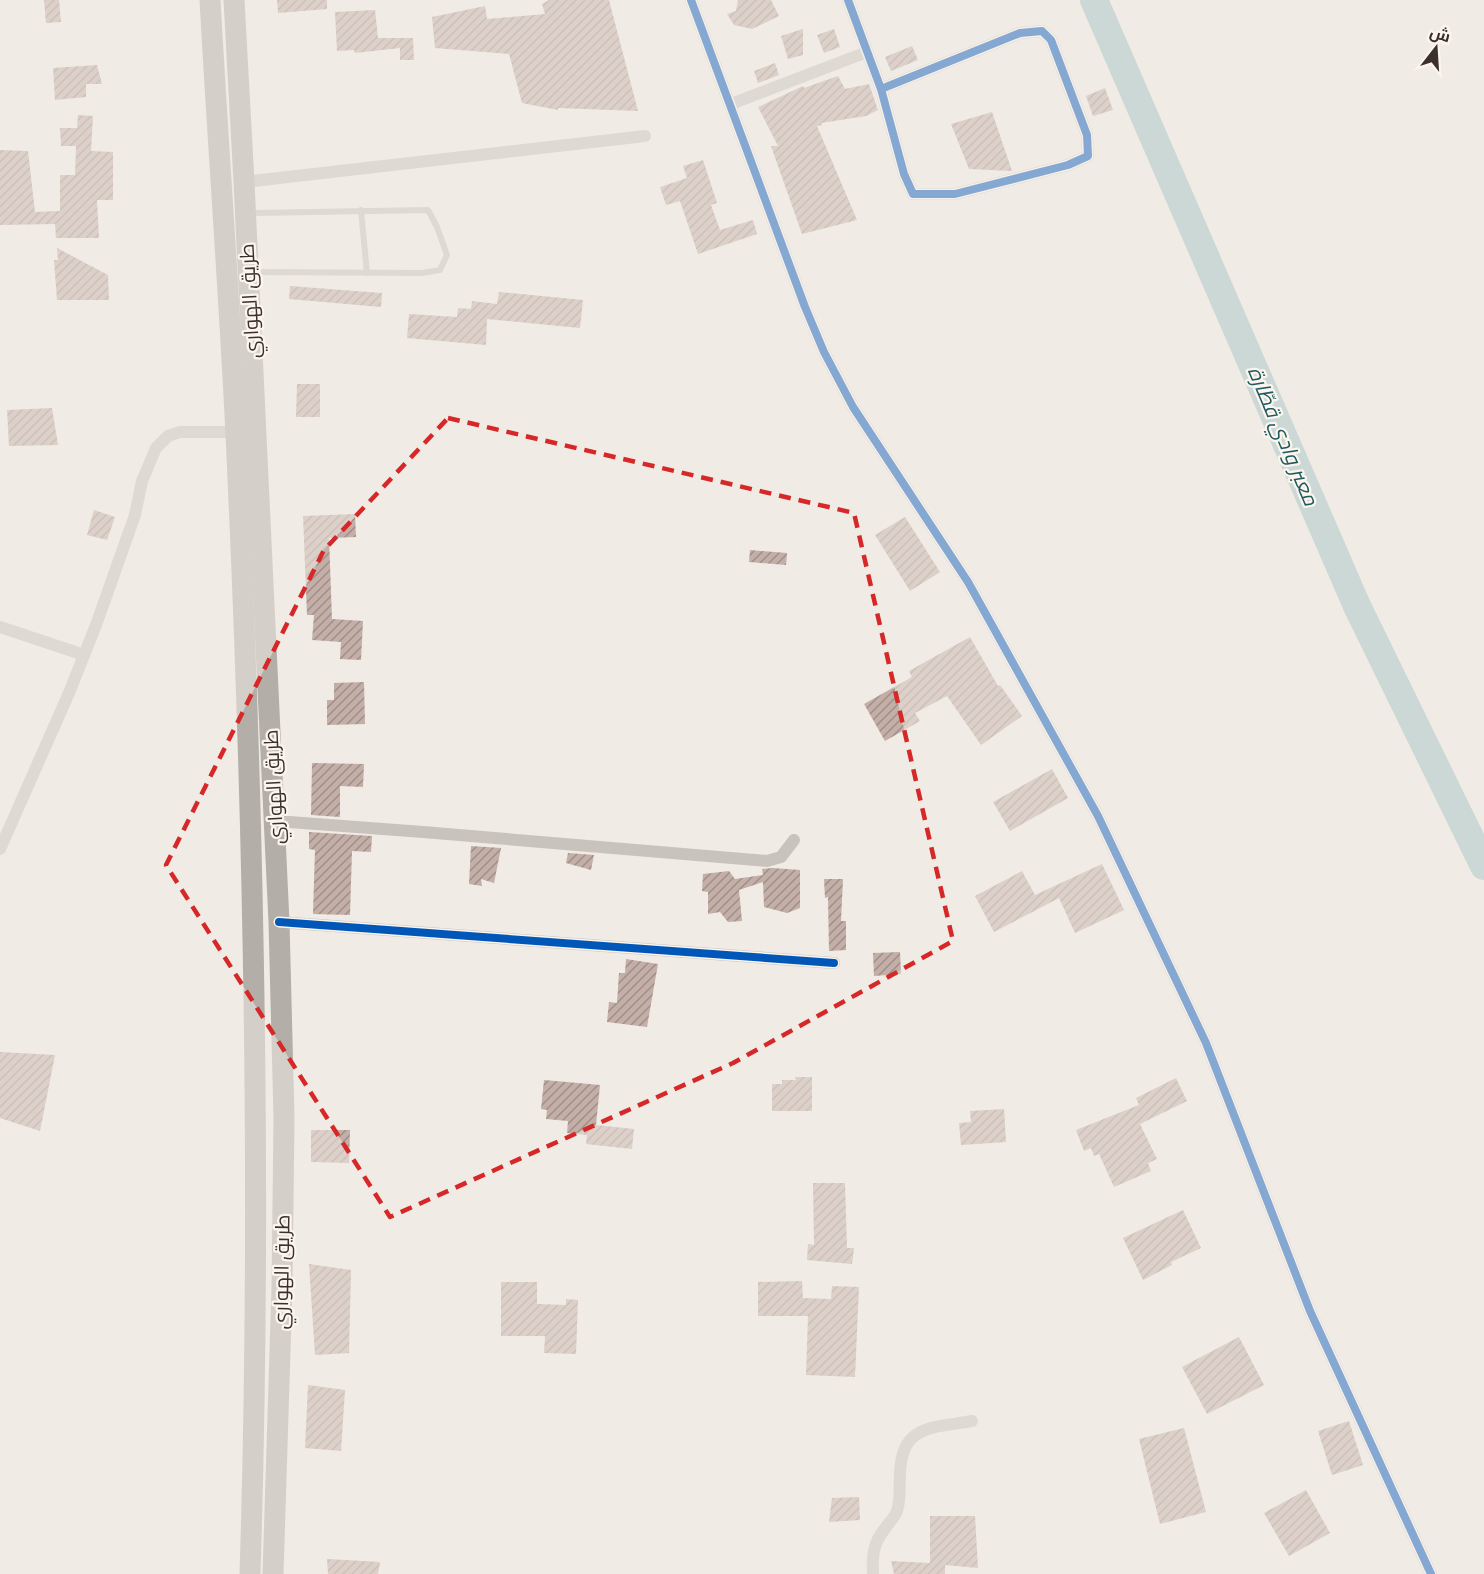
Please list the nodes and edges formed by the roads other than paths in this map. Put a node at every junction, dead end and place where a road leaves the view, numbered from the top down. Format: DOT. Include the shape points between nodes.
graph roads {
  1 [pos="210,0"];
  2 [pos="234,0"];
  3 [pos="691,0"];
  4 [pos="848,0"];
  5 [pos="867,52"];
  6 [pos="881,89"];
  7 [pos="730,104"];
  8 [pos="645,136"];
  9 [pos="244,182"];
  10 [pos="362,210"];
  11 [pos="246,213"];
  12 [pos="249,272"];
  13 [pos="367,273"];
  14 [pos="236,432"];
  15 [pos="0,627"];
  16 [pos="84,655"];
  17 [pos="276,821"];
  18 [pos="794,840"];
  19 [pos="0,849"];
  20 [pos="279,922"];
  21 [pos="834,963"];
  22 [pos="972,1420"];
  23 [pos="250,1574"];
  24 [pos="273,1574"];
  25 [pos="873,1574"];
  26 [pos="1431,1574"];
  1 -- 14 [label="highway, طريق الهواري"];
  2 -- 9 [label="highway, طريق الهواري"];
  3 -- 7 [label="street"];
  4 -- 5 [label="street"];
  5 -- 6 [label="street"];
  5 -- 7 [label="street"];
  6 -- 6 [label="street" via="913,194 955,194 1068,165 1088,156 1088,135 1051,40 1042,31 1020,33"];
  7 -- 26 [label="street" via="824,352 853,407 968,582 1098,816 1206,1043 1310,1311"];
  8 -- 9 [label="street"];
  9 -- 11 [label="highway, طريق الهواري"];
  10 -- 11 [label="lane"];
  10 -- 13 [label="lane"];
  10 -- 13 [label="lane" via="428,210 447,255 440,270"];
  11 -- 12 [label="highway, طريق الهواري"];
  12 -- 13 [label="lane"];
  12 -- 17 [label="highway, طريق الهواري"];
  14 -- 16 [label="street" via="180,432 168,436 156,448"];
  14 -- 23 [label="highway, طريق الهواري" via="257,1115"];
  15 -- 16 [label="street"];
  16 -- 19 [label="street"];
  17 -- 18 [label="street" via="767,861 781,857"];
  17 -- 20 [label="highway, طريق الهواري"];
  20 -- 21 [label="street"];
  20 -- 24 [label="highway, طريق الهواري" via="284,1118"];
  22 -- 25 [label="street" via="925,1430 908,1440 900,1458 899,1506 875,1547"];
}
